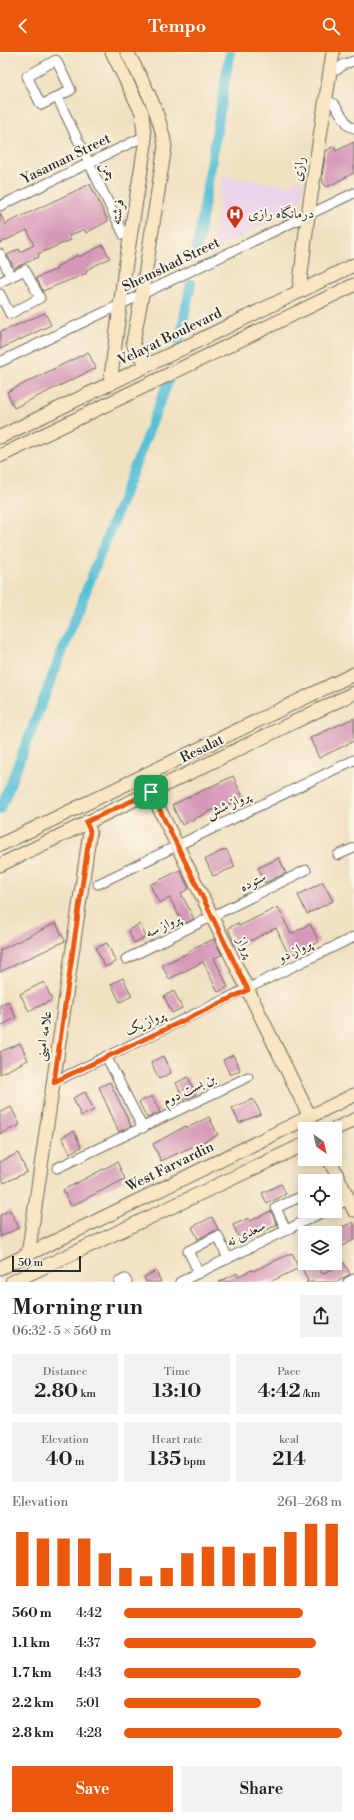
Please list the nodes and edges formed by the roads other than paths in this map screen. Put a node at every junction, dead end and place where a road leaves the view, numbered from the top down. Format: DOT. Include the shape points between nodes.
graph roads {
  1 [pos="112,52"];
  2 [pos="127,52"];
  3 [pos="333,52"];
  4 [pos="354,61"];
  5 [pos="330,70"];
  6 [pos="57,97"];
  7 [pos="325,99"];
  8 [pos="354,128"];
  9 [pos="145,136"];
  10 [pos="89,164"];
  11 [pos="354,193"];
  12 [pos="0,206"];
  13 [pos="308,215"];
  14 [pos="124,235"];
  15 [pos="0,254"];
  16 [pos="354,265"];
  17 [pos="11,277"];
  18 [pos="0,282"];
  19 [pos="354,285"];
  20 [pos="299,291"];
  21 [pos="0,294"];
  22 [pos="142,295"];
  23 [pos="121,306"];
  24 [pos="0,362"];
  25 [pos="150,364"];
  26 [pos="110,384"];
  27 [pos="0,437"];
  28 [pos="0,456"];
  29 [pos="354,674"];
  30 [pos="354,693"];
  31 [pos="354,760"];
  32 [pos="151,792"];
  33 [pos="86,822"];
  34 [pos="0,845"];
  35 [pos="177,845"];
  36 [pos="354,848"];
  37 [pos="338,855"];
  38 [pos="0,865"];
  39 [pos="306,870"];
  40 [pos="98,884"];
  41 [pos="212,917"];
  42 [pos="354,937"];
  43 [pos="126,959"];
  44 [pos="248,990"];
  45 [pos="106,1056"];
  46 [pos="248,1078"];
  47 [pos="54,1082"];
  48 [pos="354,1095"];
  49 [pos="310,1117"];
  50 [pos="354,1120"];
  51 [pos="342,1126"];
  52 [pos="143,1128"];
  53 [pos="298,1147"];
  54 [pos="332,1166"];
  55 [pos="57,1168"];
  56 [pos="298,1198"];
  57 [pos="351,1205"];
  58 [pos="304,1218"];
  59 [pos="286,1230"];
  60 [pos="28,1255"];
  61 [pos="228,1259"];
  62 [pos="0,1268"];
  63 [pos="199,1273"];
  64 [pos="354,1279"];
  65 [pos="13,1282"];
  66 [pos="119,1282"];
  67 [pos="127,1282"];
  68 [pos="180,1282"];
  69 [pos="348,1282"];
  1 -- 9 [label="street, فرشته" via="142,113"];
  2 -- 22 [label="street" via="157,109 165,146"];
  3 -- 5 [label="street, رازی"];
  4 -- 5 [label="street" via="344,64 337,70"];
  5 -- 7 [label="street, رازی"];
  6 -- 6 [label="street" via="71,90 56,60 26,76 42,105"];
  6 -- 10 [label="street, چمن"];
  7 -- 8 [label="street" via="334,104 349,126"];
  7 -- 13 [label="street, رازی"];
  9 -- 10 [label="street, Yasaman Street"];
  9 -- 23 [label="street, فرشته"];
  10 -- 12 [label="street, Yasaman Street"];
  10 -- 14 [label="street, چمن"];
  11 -- 13 [label="street, Shemshad Street"];
  13 -- 20 [label="street, رازی"];
  13 -- 22 [label="street, Shemshad Street"];
  15 -- 17 [label="street"];
  16 -- 20 [label="street, Velayat Boulevard"];
  17 -- 18 [label="street"];
  17 -- 21 [label="street" via="25,270 40,298 10,314"];
  19 -- 28 [label="street"];
  20 -- 25 [label="street, Velayat Boulevard"];
  22 -- 23 [label="street, Shemshad Street"];
  22 -- 25 [label="street" via="133,342 138,355"];
  23 -- 24 [label="street, Shemshad Street"];
  23 -- 26 [label="street, فرشته"];
  25 -- 26 [label="street, Velayat Boulevard"];
  26 -- 27 [label="street, Velayat Boulevard"];
  29 -- 34 [label="street, Resalat"];
  30 -- 32 [label="street, Resalat"];
  31 -- 35 [label="street, پرواز شش"];
  32 -- 33 [label="street, Resalat"];
  32 -- 35 [label="street, پرواز"];
  33 -- 38 [label="street, Resalat"];
  33 -- 47 [label="street, علامه امینی" via="90,831"];
  35 -- 40 [label="street, پرواز شش"];
  35 -- 41 [label="street, پرواز"];
  36 -- 37 [label="street"];
  39 -- 41 [label="street, ستوده"];
  41 -- 43 [label="street, پرواز سه"];
  41 -- 44 [label="street, پرواز"];
  42 -- 44 [label="street, پرواز دو"];
  44 -- 45 [label="street, پرواز یک"];
  44 -- 49 [label="street, پرواز"];
  45 -- 47 [label="street, پرواز یک"];
  45 -- 52 [label="street"];
  46 -- 52 [label="street, بن بست دوم"];
  47 -- 60 [label="street, علامه امینی"];
  48 -- 49 [label="street, West Farvardin"];
  49 -- 60 [label="street, West Farvardin"];
  50 -- 51 [label="street"];
  52 -- 55 [label="street, بن بست دوم"];
  53 -- 65 [label="street"];
  54 -- 57 [label="street"];
  56 -- 59 [label="street" via="276,1208"];
  58 -- 59 [label="street, سعدی نه"];
  59 -- 61 [label="street, سعدی نه"];
  60 -- 62 [label="street, West Farvardin"];
  61 -- 63 [label="street, سعدی نه"];
  61 -- 63 [label="street" via="218,1236 188,1251"];
  63 -- 68 [label="street, سعدی نه"];
  64 -- 69 [label="street"];
  66 -- 67 [label="street" via="125,1279"];
}
